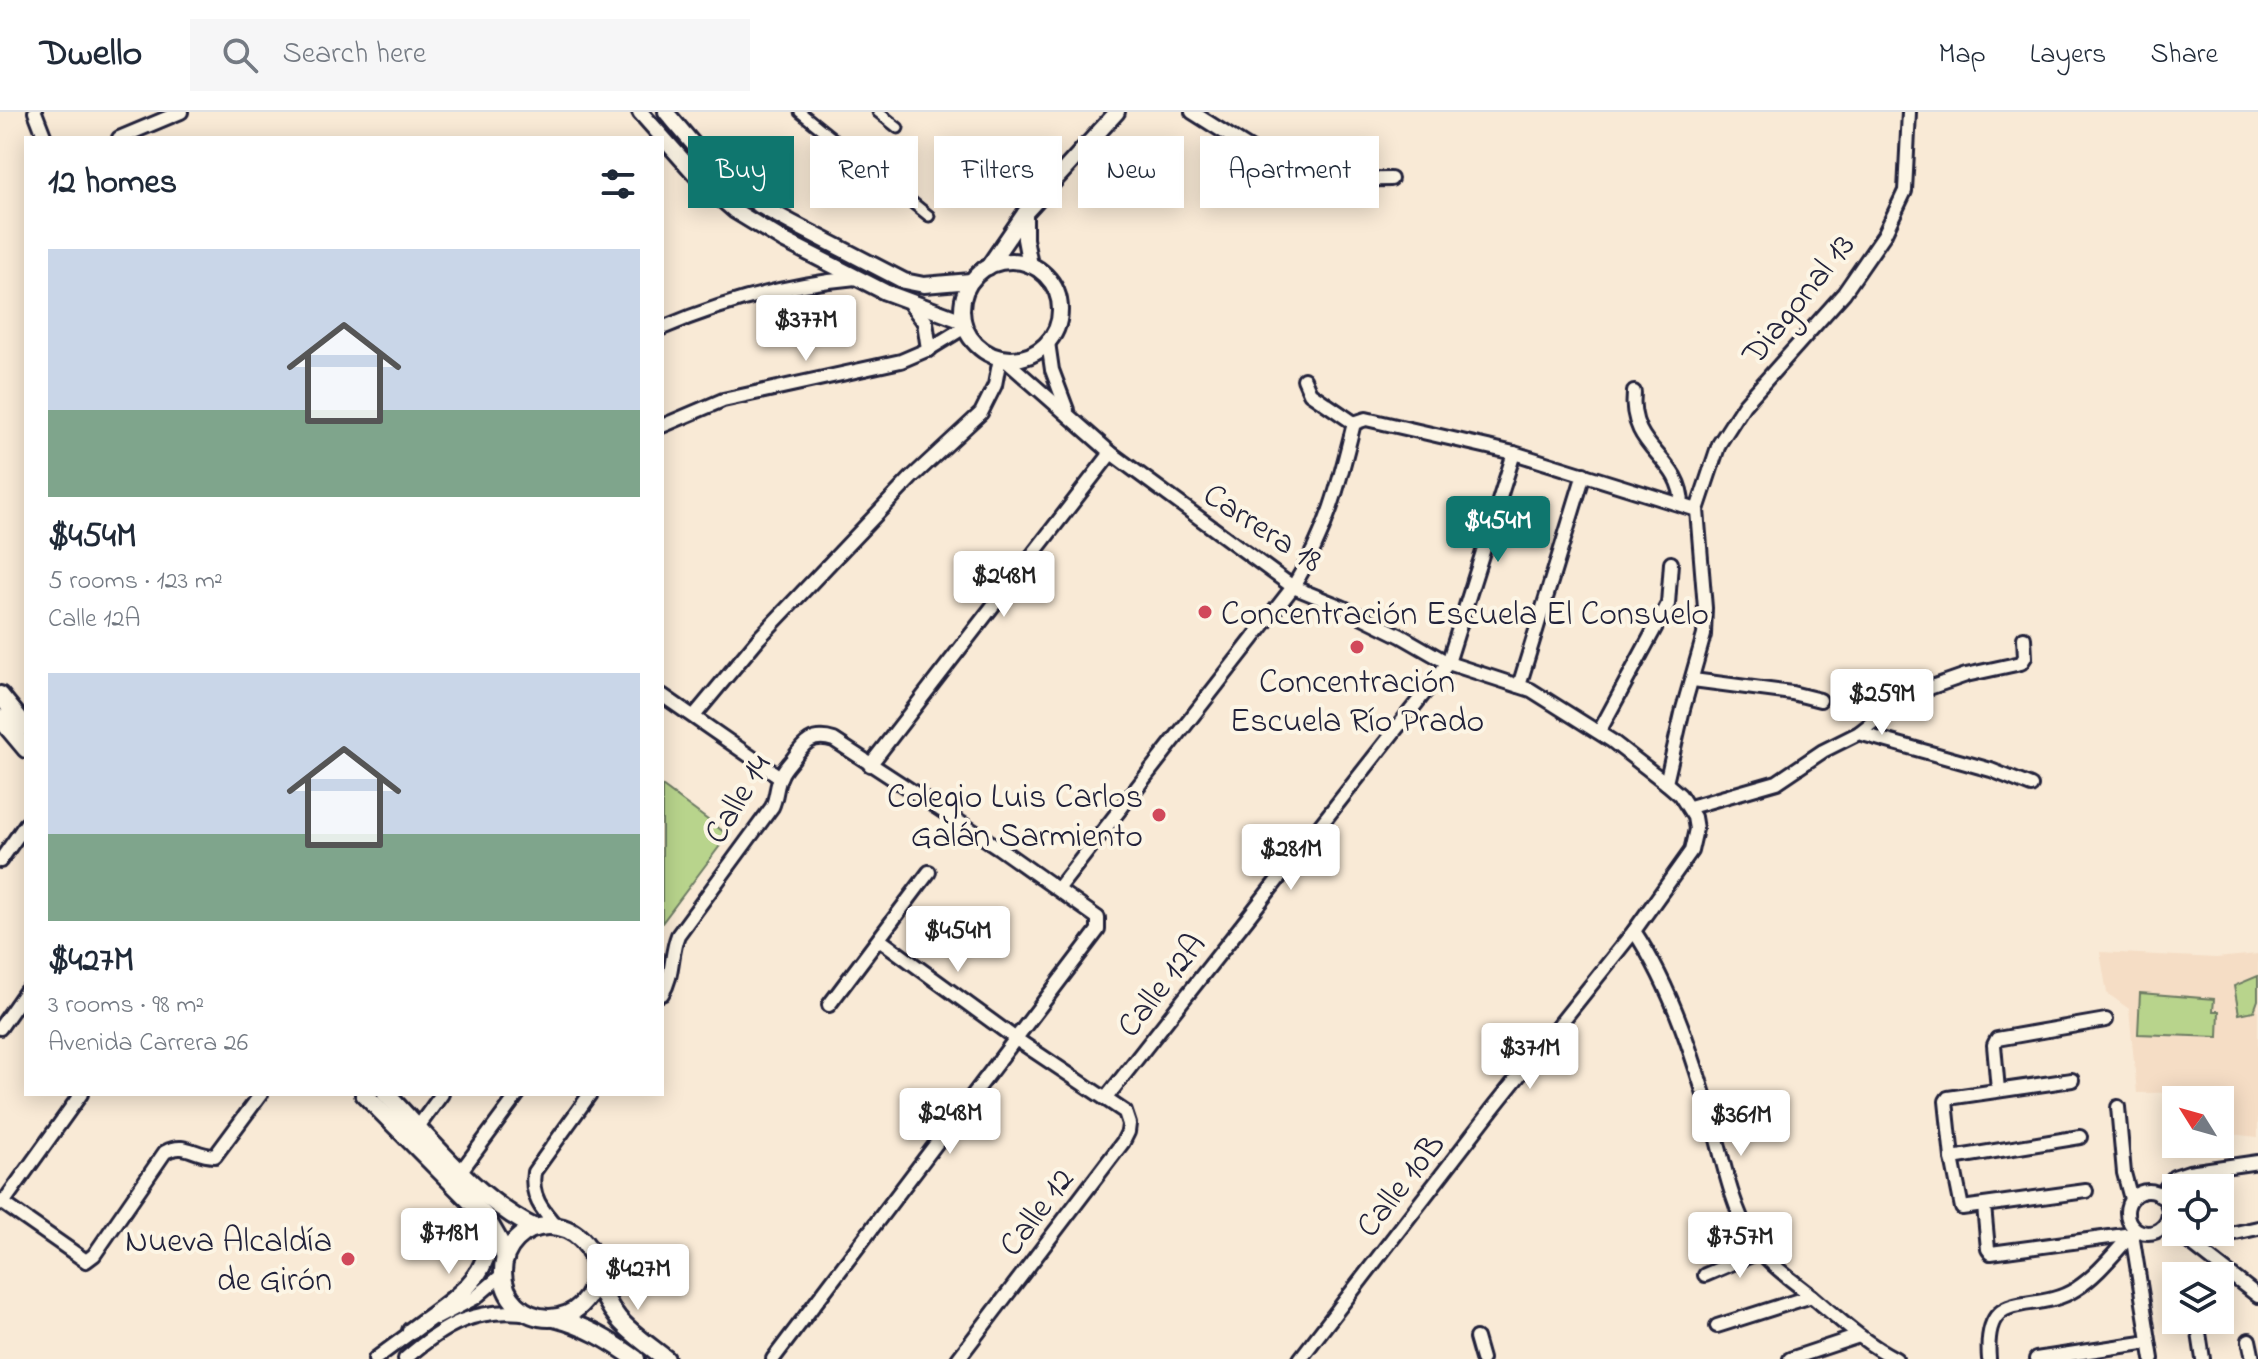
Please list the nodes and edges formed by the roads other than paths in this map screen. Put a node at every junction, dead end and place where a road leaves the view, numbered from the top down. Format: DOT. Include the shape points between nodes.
graph roads {
  1 [pos="35,112"];
  2 [pos="181,112"];
  3 [pos="640,112"];
  4 [pos="666,112"];
  5 [pos="800,112"];
  6 [pos="878,112"];
  7 [pos="1117,112"];
  8 [pos="1192,112"];
  9 [pos="1909,112"];
  10 [pos="898,128"];
  11 [pos="44,136"];
  12 [pos="124,136"];
  13 [pos="661,136"];
  14 [pos="664,139"];
  15 [pos="1391,179"];
  16 [pos="1025,213"];
  17 [pos="929,216"];
  18 [pos="1030,265"];
  19 [pos="988,267"];
  20 [pos="856,278"];
  21 [pos="971,281"];
  22 [pos="909,302"];
  23 [pos="964,324"];
  24 [pos="664,327"];
  25 [pos="1048,342"];
  26 [pos="929,349"];
  27 [pos="1002,358"];
  28 [pos="1304,379"];
  29 [pos="1634,392"];
  30 [pos="1068,413"];
  31 [pos="1354,423"];
  32 [pos="664,425"];
  33 [pos="1111,453"];
  34 [pos="1514,453"];
  35 [pos="1584,474"];
  36 [pos="1682,505"];
  37 [pos="1697,510"];
  38 [pos="1671,563"];
  39 [pos="1293,587"];
  40 [pos="2024,638"];
  41 [pos="1448,663"];
  42 [pos="1693,680"];
  43 [pos="1519,686"];
  44 [pos="0,695"];
  45 [pos="664,696"];
  46 [pos="1820,700"];
  47 [pos="694,716"];
  48 [pos="0,718"];
  49 [pos="24,725"];
  50 [pos="1599,732"];
  51 [pos="1859,733"];
  52 [pos="24,747"];
  53 [pos="870,765"];
  54 [pos="780,777"];
  55 [pos="1666,783"];
  56 [pos="2031,786"];
  57 [pos="1690,807"];
  58 [pos="24,827"];
  59 [pos="0,861"];
  60 [pos="929,872"];
  61 [pos="1058,889"];
  62 [pos="1634,931"];
  63 [pos="879,939"];
  64 [pos="667,967"];
  65 [pos="24,994"];
  66 [pos="829,1005"];
  67 [pos="2106,1020"];
  68 [pos="0,1028"];
  69 [pos="1016,1039"];
  70 [pos="2072,1080"];
  71 [pos="1998,1090"];
  72 [pos="80,1096"];
  73 [pos="260,1096"];
  74 [pos="366,1096"];
  75 [pos="388,1096"];
  76 [pos="441,1096"];
  77 [pos="517,1096"];
  78 [pos="589,1096"];
  79 [pos="1106,1098"];
  80 [pos="2118,1107"];
  81 [pos="418,1127"];
  82 [pos="2080,1137"];
  83 [pos="1952,1158"];
  84 [pos="2258,1162"];
  85 [pos="461,1171"];
  86 [pos="2086,1191"];
  87 [pos="2160,1196"];
  88 [pos="2131,1199"];
  89 [pos="2162,1200"];
  90 [pos="1,1202"];
  91 [pos="1984,1206"];
  92 [pos="485,1216"];
  93 [pos="557,1227"];
  94 [pos="535,1228"];
  95 [pos="2258,1228"];
  96 [pos="2162,1231"];
  97 [pos="2134,1232"];
  98 [pos="2234,1233"];
  99 [pos="2194,1246"];
  100 [pos="1761,1251"];
  101 [pos="504,1266"];
  102 [pos="595,1274"];
  103 [pos="1705,1275"];
  104 [pos="2258,1283"];
  105 [pos="2243,1286"];
  106 [pos="1812,1296"];
  107 [pos="2258,1296"];
  108 [pos="531,1314"];
  109 [pos="552,1318"];
  110 [pos="1717,1326"];
  111 [pos="411,1331"];
  112 [pos="2199,1334"];
  113 [pos="1859,1336"];
  114 [pos="1476,1338"];
  115 [pos="2249,1340"];
  116 [pos="2149,1342"];
  117 [pos="375,1359"];
  118 [pos="405,1359"];
  119 [pos="636,1359"];
  120 [pos="666,1359"];
  121 [pos="773,1359"];
  122 [pos="958,1359"];
  123 [pos="1300,1359"];
  124 [pos="1482,1359"];
  125 [pos="1790,1359"];
  126 [pos="1896,1359"];
  127 [pos="1989,1359"];
  128 [pos="2036,1359"];
  129 [pos="2152,1359"];
  130 [pos="2203,1359"];
  131 [pos="2253,1359"];
  1 -- 11 [label="street"];
  2 -- 12 [label="street"];
  3 -- 13 [label="street"];
  4 -- 21 [label="street" via="716,171 770,211 904,281"];
  5 -- 17 [label="street"];
  6 -- 10 [label="street"];
  7 -- 16 [label="street"];
  8 -- 15 [label="street" via="1284,170 1326,180"];
  9 -- 37 [label="street, Diagonal 13" via="1905,191 1898,210 1844,293 1730,425"];
  14 -- 20 [label="street" via="723,202"];
  16 -- 18 [label="street"];
  16 -- 19 [label="street"];
  18 -- 19 [label="street" via="1009,261"];
  18 -- 25 [label="street" via="1048,278 1058,299 1058,321"];
  19 -- 21 [label="street"];
  20 -- 22 [label="street"];
  20 -- 24 [label="street" via="726,304"];
  21 -- 23 [label="street" via="963,300"];
  22 -- 23 [label="street"];
  22 -- 26 [label="street" via="925,322"];
  23 -- 26 [label="street"];
  23 -- 27 [label="street" via="979,347"];
  25 -- 27 [label="street" via="1023,357"];
  25 -- 30 [label="street, Carrera 18"];
  26 -- 32 [label="street" via="878,367 723,400"];
  27 -- 30 [label="street, Carrera 18"];
  27 -- 47 [label="street" via="981,413 911,478 759,638"];
  28 -- 31 [label="street" via="1310,393"];
  29 -- 36 [label="street" via="1636,425 1679,482"];
  30 -- 33 [label="street, Carrera 18"];
  31 -- 34 [label="street" via="1366,419"];
  31 -- 39 [label="street" via="1331,512"];
  33 -- 39 [label="street, Carrera 18"];
  33 -- 53 [label="street"];
  34 -- 35 [label="street"];
  34 -- 41 [label="street, Calle 12A"];
  35 -- 36 [label="street"];
  35 -- 43 [label="street"];
  36 -- 37 [label="street"];
  37 -- 42 [label="street" via="1705,621"];
  38 -- 50 [label="street" via="1668,604"];
  39 -- 41 [label="street, Carrera 18"];
  39 -- 61 [label="street"];
  40 -- 51 [label="street" via="2021,663 1906,696"];
  41 -- 43 [label="street, Carrera 18"];
  41 -- 79 [label="street, Calle 12A"];
  42 -- 46 [label="street"];
  42 -- 55 [label="street"];
  43 -- 50 [label="street, Carrera 18"];
  44 -- 49 [label="main road"];
  45 -- 47 [label="street"];
  47 -- 54 [label="street"];
  48 -- 52 [label="main road"];
  50 -- 55 [label="street, Carrera 18"];
  51 -- 56 [label="street"];
  51 -- 57 [label="street" via="1777,782"];
  53 -- 54 [label="street, Calle 14" via="834,740 812,737"];
  53 -- 61 [label="street"];
  54 -- 64 [label="street, Calle 14" via="772,807 678,935"];
  55 -- 57 [label="street, Carrera 18"];
  57 -- 62 [label="street, Calle 10B" via="1696,829 1691,851"];
  58 -- 59 [label="street"];
  60 -- 63 [label="street"];
  61 -- 69 [label="street" via="1098,918 1098,930"];
  62 -- 100 [label="street" via="1667,987 1737,1205"];
  62 -- 123 [label="street, Calle 10B"];
  63 -- 66 [label="street"];
  63 -- 69 [label="street, Calle 12"];
  65 -- 68 [label="street"];
  67 -- 71 [label="street" via="1997,1039"];
  69 -- 79 [label="street, Calle 12"];
  69 -- 121 [label="street"];
  70 -- 71 [label="street"];
  71 -- 83 [label="street" via="1947,1099"];
  72 -- 90 [label="street"];
  73 -- 90 [label="street" via="215,1156 176,1146 165,1152 86,1261"];
  74 -- 92 [label="main road"];
  75 -- 81 [label="main road"];
  76 -- 81 [label="street"];
  77 -- 85 [label="street"];
  78 -- 93 [label="street" via="534,1172 535,1199"];
  79 -- 122 [label="street, Calle 12" via="1125,1112 1128,1132"];
  80 -- 88 [label="street"];
  81 -- 85 [label="main road"];
  82 -- 83 [label="street"];
  83 -- 91 [label="street" via="1961,1207"];
  84 -- 87 [label="street" via="2174,1177"];
  85 -- 94 [label="main road" via="496,1205"];
  86 -- 91 [label="street"];
  87 -- 88 [label="street" via="2148,1192"];
  87 -- 89 [label="street"];
  88 -- 97 [label="street" via="2127,1212"];
  91 -- 97 [label="street" via="1991,1253"];
  92 -- 101 [label="main road" via="501,1244"];
  92 -- 111 [label="main road" via="489,1249 479,1275"];
  93 -- 94 [label="main road"];
  93 -- 102 [label="main road" via="585,1243"];
  94 -- 101 [label="main road" via="517,1240"];
  95 -- 98 [label="street"];
  96 -- 97 [label="street"];
  97 -- 116 [label="street"];
  97 -- 127 [label="street" via="2075,1290 1999,1312 1987,1337"];
  99 -- 105 [label="street"];
  100 -- 103 [label="street"];
  100 -- 106 [label="street"];
  101 -- 108 [label="main road" via="508,1293"];
  101 -- 111 [label="street" via="475,1298"];
  102 -- 109 [label="main road" via="582,1304"];
  102 -- 120 [label="main road" via="614,1316"];
  104 -- 105 [label="street"];
  105 -- 107 [label="street"];
  106 -- 110 [label="street"];
  106 -- 113 [label="street"];
  108 -- 109 [label="main road"];
  108 -- 118 [label="street" via="478,1314 432,1337"];
  109 -- 119 [label="main road" via="597,1332"];
  111 -- 117 [label="street"];
  112 -- 130 [label="street"];
  113 -- 125 [label="street"];
  113 -- 126 [label="street"];
  114 -- 124 [label="street"];
  115 -- 131 [label="street"];
  116 -- 128 [label="street"];
  116 -- 129 [label="street"];
}
